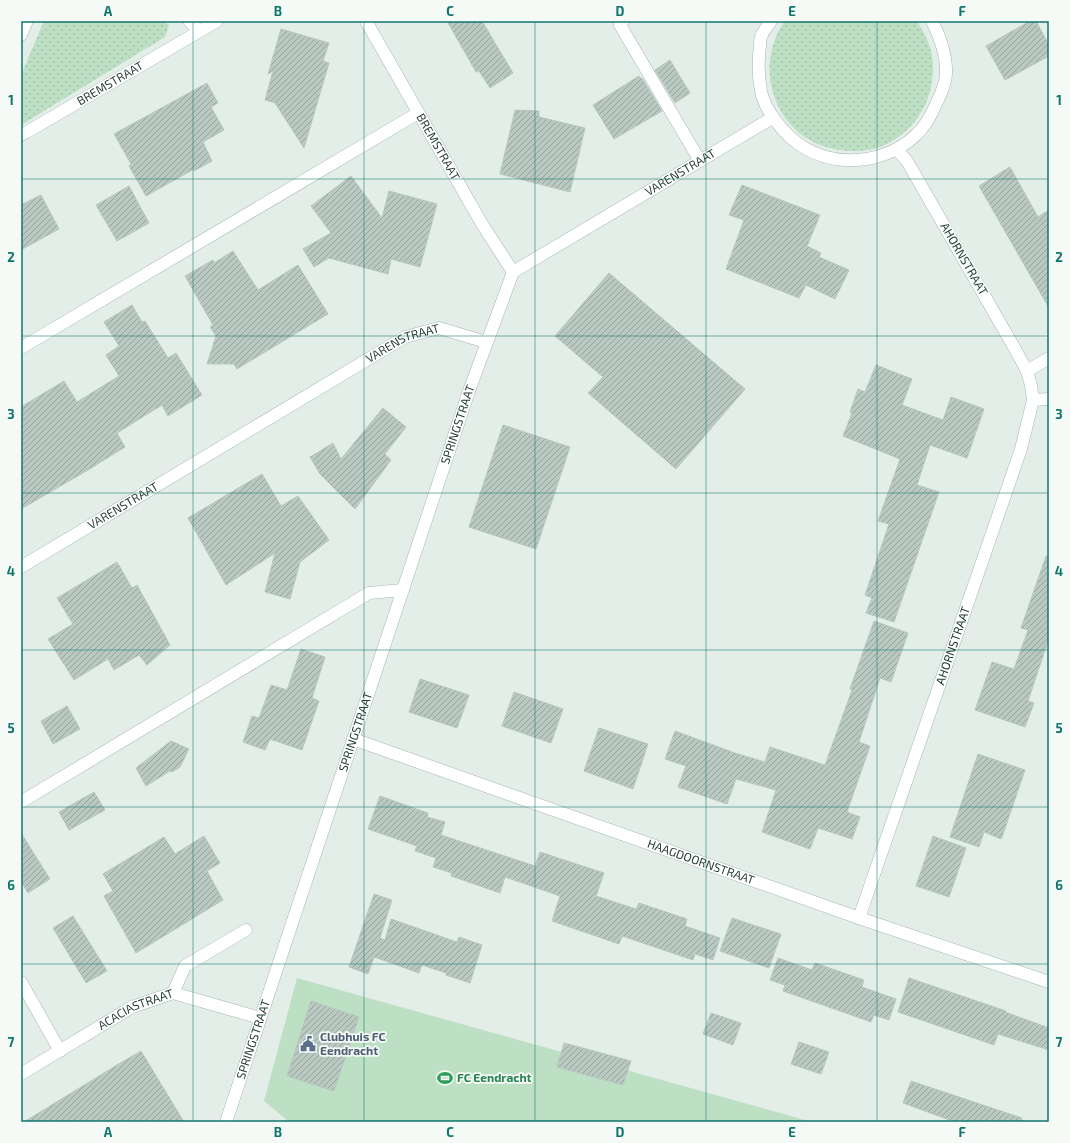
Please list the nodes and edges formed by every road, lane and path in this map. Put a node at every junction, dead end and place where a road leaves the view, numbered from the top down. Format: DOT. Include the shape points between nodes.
graph roads {
  1 [pos="27,21"];
  2 [pos="189,21"];
  3 [pos="217,21"];
  4 [pos="366,21"];
  5 [pos="623,21"];
  6 [pos="771,21"];
  7 [pos="932,21"];
  8 [pos="199,31"];
  9 [pos="21,35"];
  10 [pos="418,112"];
  11 [pos="772,118"];
  12 [pos="21,135"];
  13 [pos="897,150"];
  14 [pos="700,161"];
  15 [pos="513,272"];
  16 [pos="486,342"];
  17 [pos="21,348"];
  18 [pos="1049,358"];
  19 [pos="1027,371"];
  20 [pos="1049,399"];
  21 [pos="1033,400"];
  22 [pos="21,567"];
  23 [pos="403,590"];
  24 [pos="353,740"];
  25 [pos="21,802"];
  26 [pos="859,918"];
  27 [pos="246,930"];
  28 [pos="21,982"];
  29 [pos="1049,982"];
  30 [pos="173,993"];
  31 [pos="260,1018"];
  32 [pos="60,1051"];
  33 [pos="21,1074"];
  34 [pos="226,1122"];
  1 -- 9 [label="street"];
  2 -- 8 [label="street"];
  3 -- 8 [label="street, BREMSTRAAT"];
  4 -- 10 [label="street, BREMSTRAAT"];
  5 -- 14 [label="street" via="620,25"];
  6 -- 11 [label="street" via="761,37 758,77 763,98"];
  7 -- 13 [label="street" via="942,44 946,71 941,93 932,116 916,135"];
  8 -- 12 [label="street, BREMSTRAAT"];
  10 -- 15 [label="street, BREMSTRAAT" via="482,224"];
  10 -- 17 [label="street"];
  11 -- 13 [label="street" via="791,139 814,154 842,161 863,160"];
  11 -- 14 [label="street, VARENSTRAAT"];
  13 -- 19 [label="street, AHORNSTRAAT" via="908,161"];
  14 -- 15 [label="street, VARENSTRAAT"];
  15 -- 16 [label="street"];
  16 -- 22 [label="street, VARENSTRAAT" via="439,328 405,337"];
  16 -- 23 [label="street, SPRINGSTRAAT"];
  18 -- 19 [label="street"];
  19 -- 21 [label="street, AHORNSTRAAT"];
  20 -- 21 [label="street"];
  21 -- 26 [label="street, AHORNSTRAAT" via="1021,449"];
  23 -- 24 [label="street, SPRINGSTRAAT"];
  23 -- 25 [label="street" via="369,594"];
  24 -- 26 [label="street, HAAGDOORNSTRAAT"];
  24 -- 31 [label="street, SPRINGSTRAAT"];
  26 -- 29 [label="street, HAAGDOORNSTRAAT"];
  27 -- 30 [label="street" via="185,966"];
  28 -- 32 [label="street"];
  30 -- 31 [label="street, ACACIASTRAAT"];
  30 -- 32 [label="street, ACACIASTRAAT" via="132,1007"];
  31 -- 34 [label="street, SPRINGSTRAAT"];
  32 -- 33 [label="street, ACACIASTRAAT"];
}
